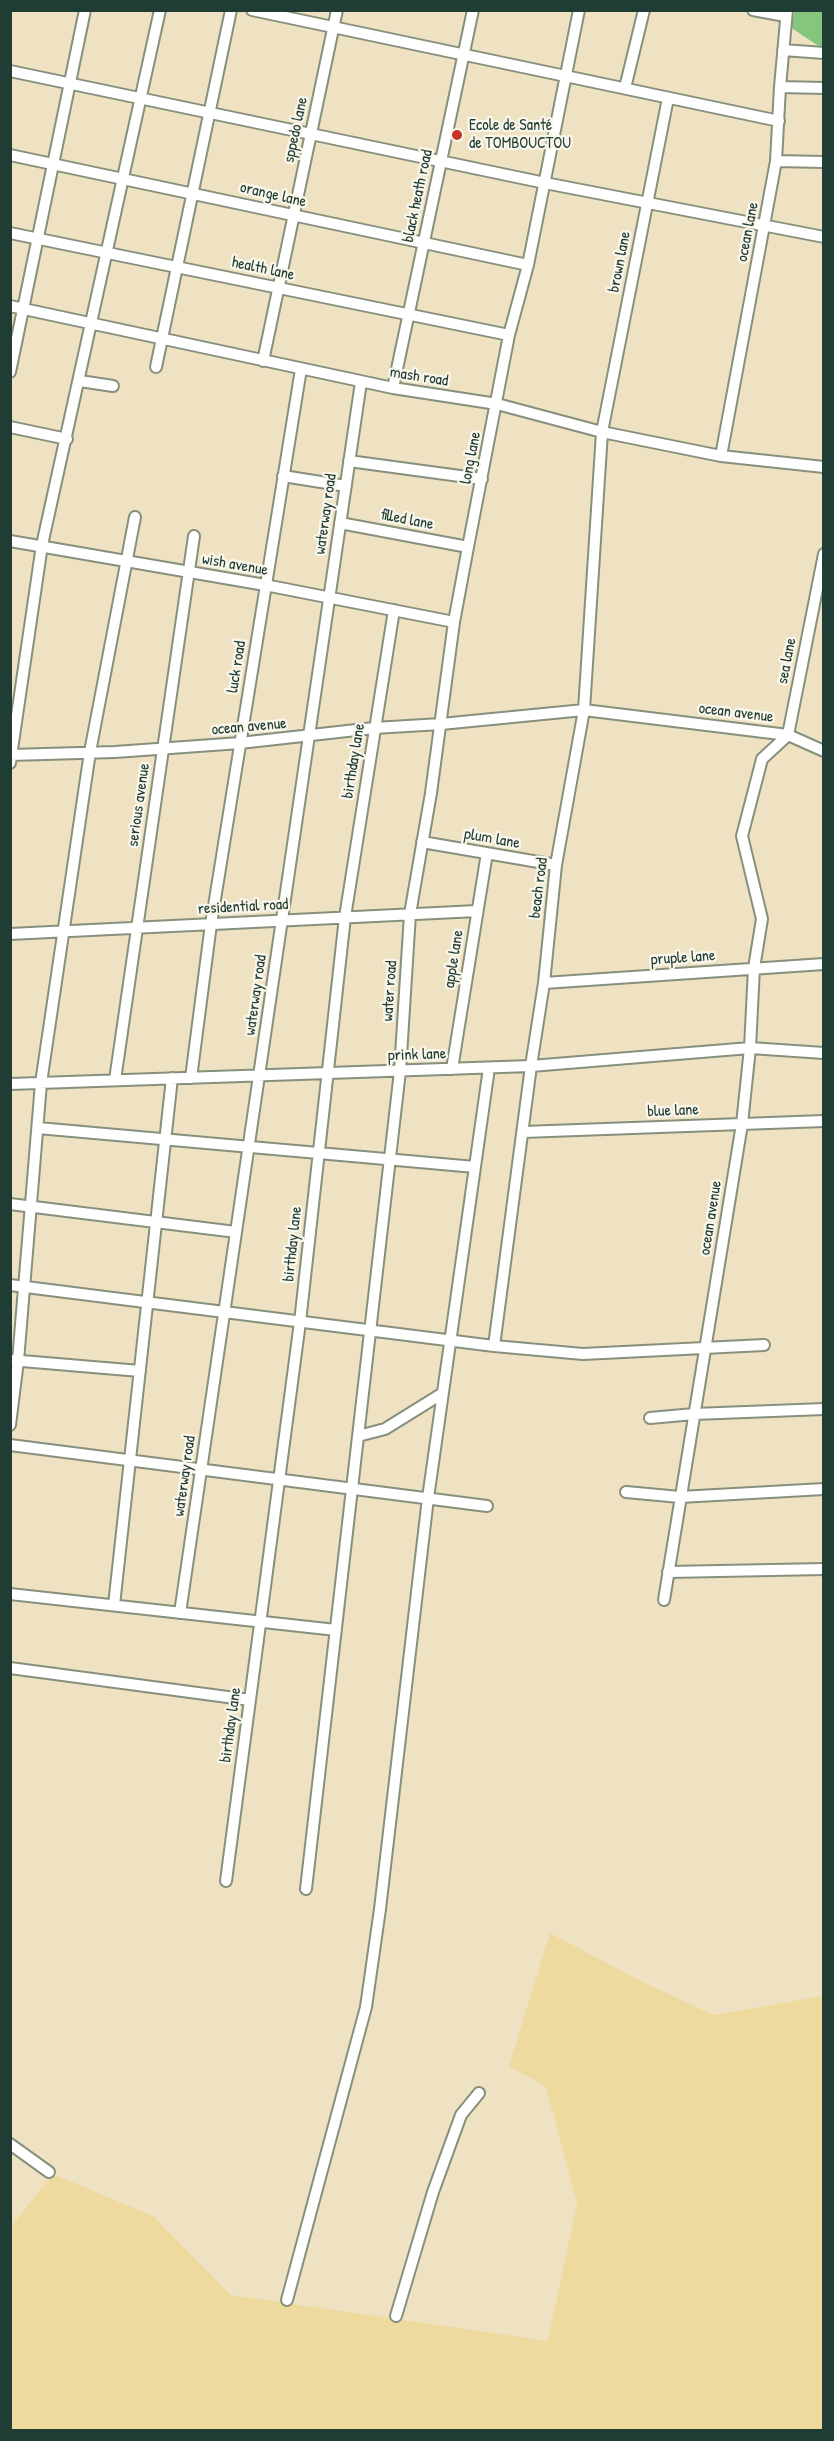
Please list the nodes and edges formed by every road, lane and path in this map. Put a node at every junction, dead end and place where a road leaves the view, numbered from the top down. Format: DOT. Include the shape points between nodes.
graph roads {
  1 [pos="85,10"];
  2 [pos="160,10"];
  3 [pos="231,10"];
  4 [pos="252,10"];
  5 [pos="337,10"];
  6 [pos="473,10"];
  7 [pos="579,10"];
  8 [pos="644,10"];
  9 [pos="753,10"];
  10 [pos="786,13"];
  11 [pos="333,27"];
  12 [pos="783,50"];
  13 [pos="824,53"];
  14 [pos="464,55"];
  15 [pos="10,71"];
  16 [pos="566,76"];
  17 [pos="70,82"];
  18 [pos="780,87"];
  19 [pos="625,88"];
  20 [pos="824,88"];
  21 [pos="141,98"];
  22 [pos="668,98"];
  23 [pos="209,114"];
  24 [pos="779,121"];
  25 [pos="311,133"];
  26 [pos="10,155"];
  27 [pos="441,161"];
  28 [pos="776,161"];
  29 [pos="824,162"];
  30 [pos="53,164"];
  31 [pos="124,178"];
  32 [pos="544,183"];
  33 [pos="192,192"];
  34 [pos="647,202"];
  35 [pos="293,215"];
  36 [pos="765,225"];
  37 [pos="10,233"];
  38 [pos="824,237"];
  39 [pos="38,238"];
  40 [pos="424,243"];
  41 [pos="107,253"];
  42 [pos="528,265"];
  43 [pos="177,267"];
  44 [pos="278,288"];
  45 [pos="10,306"];
  46 [pos="24,309"];
  47 [pos="409,314"];
  48 [pos="91,323"];
  49 [pos="509,335"];
  50 [pos="161,338"];
  51 [pos="263,361"];
  52 [pos="156,368"];
  53 [pos="301,369"];
  54 [pos="10,372"];
  55 [pos="80,381"];
  56 [pos="361,382"];
  57 [pos="113,386"];
  58 [pos="393,388"];
  59 [pos="497,404"];
  60 [pos="10,427"];
  61 [pos="602,432"];
  62 [pos="67,439"];
  63 [pos="721,456"];
  64 [pos="349,461"];
  65 [pos="824,467"];
  66 [pos="283,476"];
  67 [pos="482,479"];
  68 [pos="346,486"];
  69 [pos="135,517"];
  70 [pos="340,523"];
  71 [pos="194,536"];
  72 [pos="10,541"];
  73 [pos="42,545"];
  74 [pos="468,547"];
  75 [pos="824,554"];
  76 [pos="126,561"];
  77 [pos="187,572"];
  78 [pos="265,585"];
  79 [pos="329,598"];
  80 [pos="394,610"];
  81 [pos="454,622"];
  82 [pos="16,687"];
  83 [pos="584,710"];
  84 [pos="441,724"];
  85 [pos="374,728"];
  86 [pos="788,735"];
  87 [pos="309,736"];
  88 [pos="240,743"];
  89 [pos="162,749"];
  90 [pos="824,750"];
  91 [pos="90,752"];
  92 [pos="11,758"];
  93 [pos="422,842"];
  94 [pos="486,853"];
  95 [pos="556,865"];
  96 [pos="477,911"];
  97 [pos="410,914"];
  98 [pos="345,917"];
  99 [pos="282,920"];
  100 [pos="211,924"];
  101 [pos="137,928"];
  102 [pos="64,931"];
  103 [pos="10,934"];
  104 [pos="824,964"];
  105 [pos="754,968"];
  106 [pos="544,983"];
  107 [pos="750,1048"];
  108 [pos="824,1053"];
  109 [pos="531,1066"];
  110 [pos="489,1068"];
  111 [pos="452,1069"];
  112 [pos="400,1071"];
  113 [pos="327,1074"];
  114 [pos="259,1076"];
  115 [pos="172,1077"];
  116 [pos="191,1077"];
  117 [pos="115,1080"];
  118 [pos="41,1083"];
  119 [pos="10,1084"];
  120 [pos="824,1121"];
  121 [pos="742,1124"];
  122 [pos="38,1128"];
  123 [pos="523,1132"];
  124 [pos="165,1140"];
  125 [pos="248,1147"];
  126 [pos="318,1153"];
  127 [pos="390,1159"];
  128 [pos="475,1167"];
  129 [pos="10,1204"];
  130 [pos="31,1206"];
  131 [pos="156,1222"];
  132 [pos="236,1232"];
  133 [pos="10,1285"];
  134 [pos="25,1287"];
  135 [pos="147,1303"];
  136 [pos="224,1312"];
  137 [pos="300,1322"];
  138 [pos="370,1331"];
  139 [pos="450,1341"];
  140 [pos="764,1345"];
  141 [pos="494,1346"];
  142 [pos="705,1347"];
  143 [pos="14,1360"];
  144 [pos="140,1371"];
  145 [pos="443,1393"];
  146 [pos="824,1409"];
  147 [pos="694,1414"];
  148 [pos="651,1418"];
  149 [pos="10,1425"];
  150 [pos="358,1436"];
  151 [pos="10,1445"];
  152 [pos="131,1460"];
  153 [pos="201,1470"];
  154 [pos="279,1479"];
  155 [pos="352,1489"];
  156 [pos="824,1489"];
  157 [pos="626,1491"];
  158 [pos="680,1497"];
  159 [pos="428,1498"];
  160 [pos="487,1506"];
  161 [pos="824,1569"];
  162 [pos="668,1572"];
  163 [pos="10,1593"];
  164 [pos="664,1600"];
  165 [pos="114,1605"];
  166 [pos="180,1613"];
  167 [pos="260,1621"];
  168 [pos="336,1630"];
  169 [pos="10,1668"];
  170 [pos="249,1700"];
  171 [pos="226,1881"];
  172 [pos="306,1890"];
  173 [pos="479,2093"];
  174 [pos="10,2144"];
  175 [pos="49,2172"];
  176 [pos="287,2300"];
  177 [pos="396,2316"];
  1 -- 17 [label="street"];
  2 -- 21 [label="street"];
  3 -- 23 [label="street"];
  4 -- 11 [label="street"];
  5 -- 11 [label="street, sppedo lane"];
  6 -- 14 [label="street, black heath road"];
  7 -- 16 [label="street, long lane"];
  8 -- 19 [label="street"];
  9 -- 10 [label="street"];
  10 -- 12 [label="street, ocean lane"];
  11 -- 14 [label="street"];
  11 -- 25 [label="street, sppedo lane"];
  12 -- 13 [label="street"];
  12 -- 18 [label="street, ocean lane"];
  14 -- 16 [label="street"];
  14 -- 27 [label="street, black heath road"];
  15 -- 17 [label="street"];
  16 -- 19 [label="street"];
  16 -- 32 [label="street, long lane"];
  17 -- 21 [label="street"];
  17 -- 30 [label="street"];
  18 -- 20 [label="street"];
  18 -- 24 [label="street, ocean lane"];
  19 -- 22 [label="street"];
  21 -- 23 [label="street"];
  21 -- 31 [label="street"];
  22 -- 24 [label="street"];
  22 -- 34 [label="street, brown lane"];
  23 -- 25 [label="street"];
  23 -- 33 [label="street"];
  24 -- 28 [label="street, ocean lane"];
  25 -- 27 [label="street"];
  25 -- 35 [label="street, sppedo lane"];
  26 -- 30 [label="street, orange lane"];
  27 -- 32 [label="street"];
  27 -- 40 [label="street, black heath road"];
  28 -- 29 [label="street"];
  28 -- 36 [label="street, ocean lane"];
  30 -- 31 [label="street, orange lane"];
  30 -- 39 [label="street"];
  31 -- 33 [label="street, orange lane"];
  31 -- 41 [label="street"];
  32 -- 34 [label="street"];
  32 -- 42 [label="street, long lane"];
  33 -- 35 [label="street, orange lane"];
  33 -- 43 [label="street"];
  34 -- 36 [label="street"];
  34 -- 61 [label="street, brown lane"];
  35 -- 40 [label="street, orange lane"];
  35 -- 44 [label="street, sppedo lane"];
  36 -- 38 [label="street"];
  36 -- 63 [label="street, ocean lane"];
  37 -- 39 [label="street, health lane"];
  39 -- 41 [label="street, health lane"];
  39 -- 46 [label="street"];
  40 -- 42 [label="street, orange lane"];
  40 -- 47 [label="street, black heath road"];
  41 -- 43 [label="street, health lane"];
  41 -- 48 [label="street"];
  42 -- 49 [label="street, long lane"];
  43 -- 44 [label="street, health lane"];
  43 -- 50 [label="street"];
  44 -- 47 [label="street, health lane"];
  44 -- 51 [label="street, sppedo lane"];
  45 -- 46 [label="street, mash road"];
  46 -- 48 [label="street, mash road"];
  46 -- 54 [label="street"];
  47 -- 49 [label="street, health lane"];
  47 -- 58 [label="street, black heath road"];
  48 -- 50 [label="street, mash road"];
  48 -- 55 [label="street"];
  49 -- 59 [label="street, long lane"];
  50 -- 51 [label="street, mash road"];
  50 -- 52 [label="street"];
  51 -- 53 [label="street, mash road"];
  53 -- 56 [label="street, mash road"];
  53 -- 66 [label="street, luck road"];
  55 -- 57 [label="street"];
  55 -- 62 [label="street"];
  56 -- 58 [label="street, mash road"];
  56 -- 64 [label="street, waterway road"];
  58 -- 59 [label="street, mash road"];
  59 -- 61 [label="street, mash road"];
  59 -- 67 [label="street, long lane"];
  60 -- 62 [label="street"];
  61 -- 63 [label="street, mash road"];
  61 -- 83 [label="street, beach road"];
  62 -- 73 [label="street"];
  63 -- 65 [label="street, mash road"];
  64 -- 67 [label="street"];
  64 -- 68 [label="street, waterway road"];
  66 -- 68 [label="street"];
  66 -- 78 [label="street, luck road"];
  67 -- 74 [label="street, long lane"];
  68 -- 70 [label="street, waterway road"];
  69 -- 76 [label="street"];
  70 -- 74 [label="street, filled lane"];
  70 -- 79 [label="street, waterway road"];
  71 -- 77 [label="street, serious avenue"];
  72 -- 73 [label="street, wish avenue"];
  73 -- 76 [label="street, wish avenue"];
  73 -- 82 [label="street"];
  74 -- 81 [label="street, long lane"];
  75 -- 86 [label="street, sea lane"];
  76 -- 77 [label="street, wish avenue"];
  76 -- 91 [label="street"];
  77 -- 78 [label="street, wish avenue"];
  77 -- 89 [label="street, serious avenue"];
  78 -- 79 [label="street, wish avenue"];
  78 -- 88 [label="street, luck road"];
  79 -- 80 [label="street, wish avenue"];
  79 -- 87 [label="street, waterway road"];
  80 -- 81 [label="street, wish avenue"];
  80 -- 85 [label="street, birthday lane"];
  81 -- 84 [label="street, long lane"];
  82 -- 92 [label="street"];
  83 -- 84 [label="street, ocean avenue"];
  83 -- 86 [label="street, ocean avenue"];
  83 -- 95 [label="street, beach road"];
  84 -- 85 [label="street, ocean avenue"];
  84 -- 93 [label="street, long lane"];
  85 -- 87 [label="street, ocean avenue"];
  85 -- 98 [label="street, birthday lane"];
  86 -- 90 [label="street"];
  86 -- 105 [label="street, ocean avenue" via="762,759 742,836 762,919"];
  87 -- 88 [label="street, ocean avenue"];
  87 -- 99 [label="street, waterway road"];
  88 -- 89 [label="street, ocean avenue"];
  88 -- 100 [label="street, luck road"];
  89 -- 91 [label="street, ocean avenue"];
  89 -- 101 [label="street, serious avenue"];
  91 -- 92 [label="street, ocean avenue"];
  91 -- 102 [label="street"];
  93 -- 94 [label="street, plum lane"];
  93 -- 97 [label="street, long lane"];
  94 -- 95 [label="street, plum lane"];
  94 -- 96 [label="street, apple lane"];
  95 -- 106 [label="street, beach road"];
  96 -- 97 [label="street, residential road"];
  96 -- 111 [label="street, apple lane"];
  97 -- 98 [label="street, residential road"];
  97 -- 112 [label="street, water road"];
  98 -- 99 [label="street, residential road"];
  98 -- 113 [label="street, birthday lane"];
  99 -- 100 [label="street, residential road"];
  99 -- 114 [label="street, waterway road"];
  100 -- 101 [label="street, residential road"];
  100 -- 116 [label="street, luck road"];
  101 -- 102 [label="street, residential road"];
  101 -- 117 [label="street, serious avenue"];
  102 -- 103 [label="street, residential road"];
  102 -- 118 [label="street"];
  104 -- 105 [label="street, pruple lane"];
  105 -- 106 [label="street, pruple lane"];
  105 -- 107 [label="street, ocean avenue"];
  106 -- 109 [label="street, beach road"];
  107 -- 108 [label="street, prink lane"];
  107 -- 109 [label="street, prink lane"];
  107 -- 121 [label="street, ocean avenue"];
  109 -- 110 [label="street, prink lane"];
  109 -- 123 [label="street, beach road"];
  110 -- 111 [label="street, prink lane"];
  110 -- 128 [label="street"];
  111 -- 112 [label="street, prink lane"];
  112 -- 113 [label="street, prink lane"];
  112 -- 127 [label="street, water road"];
  113 -- 114 [label="street, prink lane"];
  113 -- 126 [label="street, birthday lane"];
  114 -- 116 [label="street, prink lane"];
  114 -- 125 [label="street, waterway road"];
  115 -- 116 [label="street, prink lane"];
  115 -- 117 [label="street, prink lane"];
  115 -- 124 [label="street"];
  117 -- 118 [label="street, prink lane"];
  118 -- 119 [label="street, prink lane"];
  118 -- 122 [label="street"];
  120 -- 121 [label="street, blue lane"];
  121 -- 123 [label="street, blue lane"];
  121 -- 142 [label="street, ocean avenue"];
  122 -- 124 [label="street"];
  122 -- 130 [label="street"];
  123 -- 141 [label="street, beach road"];
  124 -- 125 [label="street"];
  124 -- 131 [label="street"];
  125 -- 126 [label="street"];
  125 -- 132 [label="street, waterway road"];
  126 -- 127 [label="street"];
  126 -- 137 [label="street, birthday lane"];
  127 -- 128 [label="street"];
  127 -- 138 [label="street, water road"];
  128 -- 139 [label="street"];
  129 -- 130 [label="street"];
  130 -- 131 [label="street"];
  130 -- 134 [label="street"];
  131 -- 132 [label="street"];
  131 -- 135 [label="street"];
  132 -- 136 [label="street, waterway road"];
  133 -- 134 [label="street"];
  134 -- 135 [label="street"];
  134 -- 143 [label="street"];
  135 -- 136 [label="street"];
  135 -- 144 [label="street"];
  136 -- 137 [label="street"];
  136 -- 153 [label="street, waterway road"];
  137 -- 138 [label="street"];
  137 -- 154 [label="street, birthday lane"];
  138 -- 139 [label="street"];
  138 -- 150 [label="street, water road"];
  139 -- 141 [label="street"];
  139 -- 145 [label="street"];
  140 -- 142 [label="street"];
  141 -- 142 [label="street" via="583,1354"];
  142 -- 147 [label="street, ocean avenue"];
  143 -- 144 [label="street"];
  143 -- 149 [label="street"];
  144 -- 152 [label="street"];
  145 -- 150 [label="street" via="385,1429"];
  145 -- 159 [label="street"];
  146 -- 147 [label="street"];
  147 -- 148 [label="street"];
  147 -- 158 [label="street, ocean avenue"];
  150 -- 155 [label="street, water road"];
  151 -- 152 [label="street"];
  152 -- 153 [label="street"];
  152 -- 165 [label="street"];
  153 -- 154 [label="street"];
  153 -- 166 [label="street, waterway road"];
  154 -- 155 [label="street"];
  154 -- 167 [label="street, birthday lane"];
  155 -- 159 [label="street"];
  155 -- 168 [label="street, water road"];
  156 -- 158 [label="street"];
  157 -- 158 [label="street"];
  158 -- 162 [label="street, ocean avenue"];
  159 -- 160 [label="street"];
  159 -- 176 [label="street" via="366,2007"];
  161 -- 162 [label="street"];
  162 -- 164 [label="street, ocean avenue"];
  163 -- 165 [label="street"];
  165 -- 166 [label="street"];
  166 -- 167 [label="street"];
  167 -- 168 [label="street"];
  167 -- 170 [label="street, birthday lane"];
  168 -- 172 [label="street, water road"];
  169 -- 170 [label="street"];
  170 -- 171 [label="street, birthday lane"];
  173 -- 177 [label="street" via="461,2115"];
  174 -- 175 [label="street"];
}
